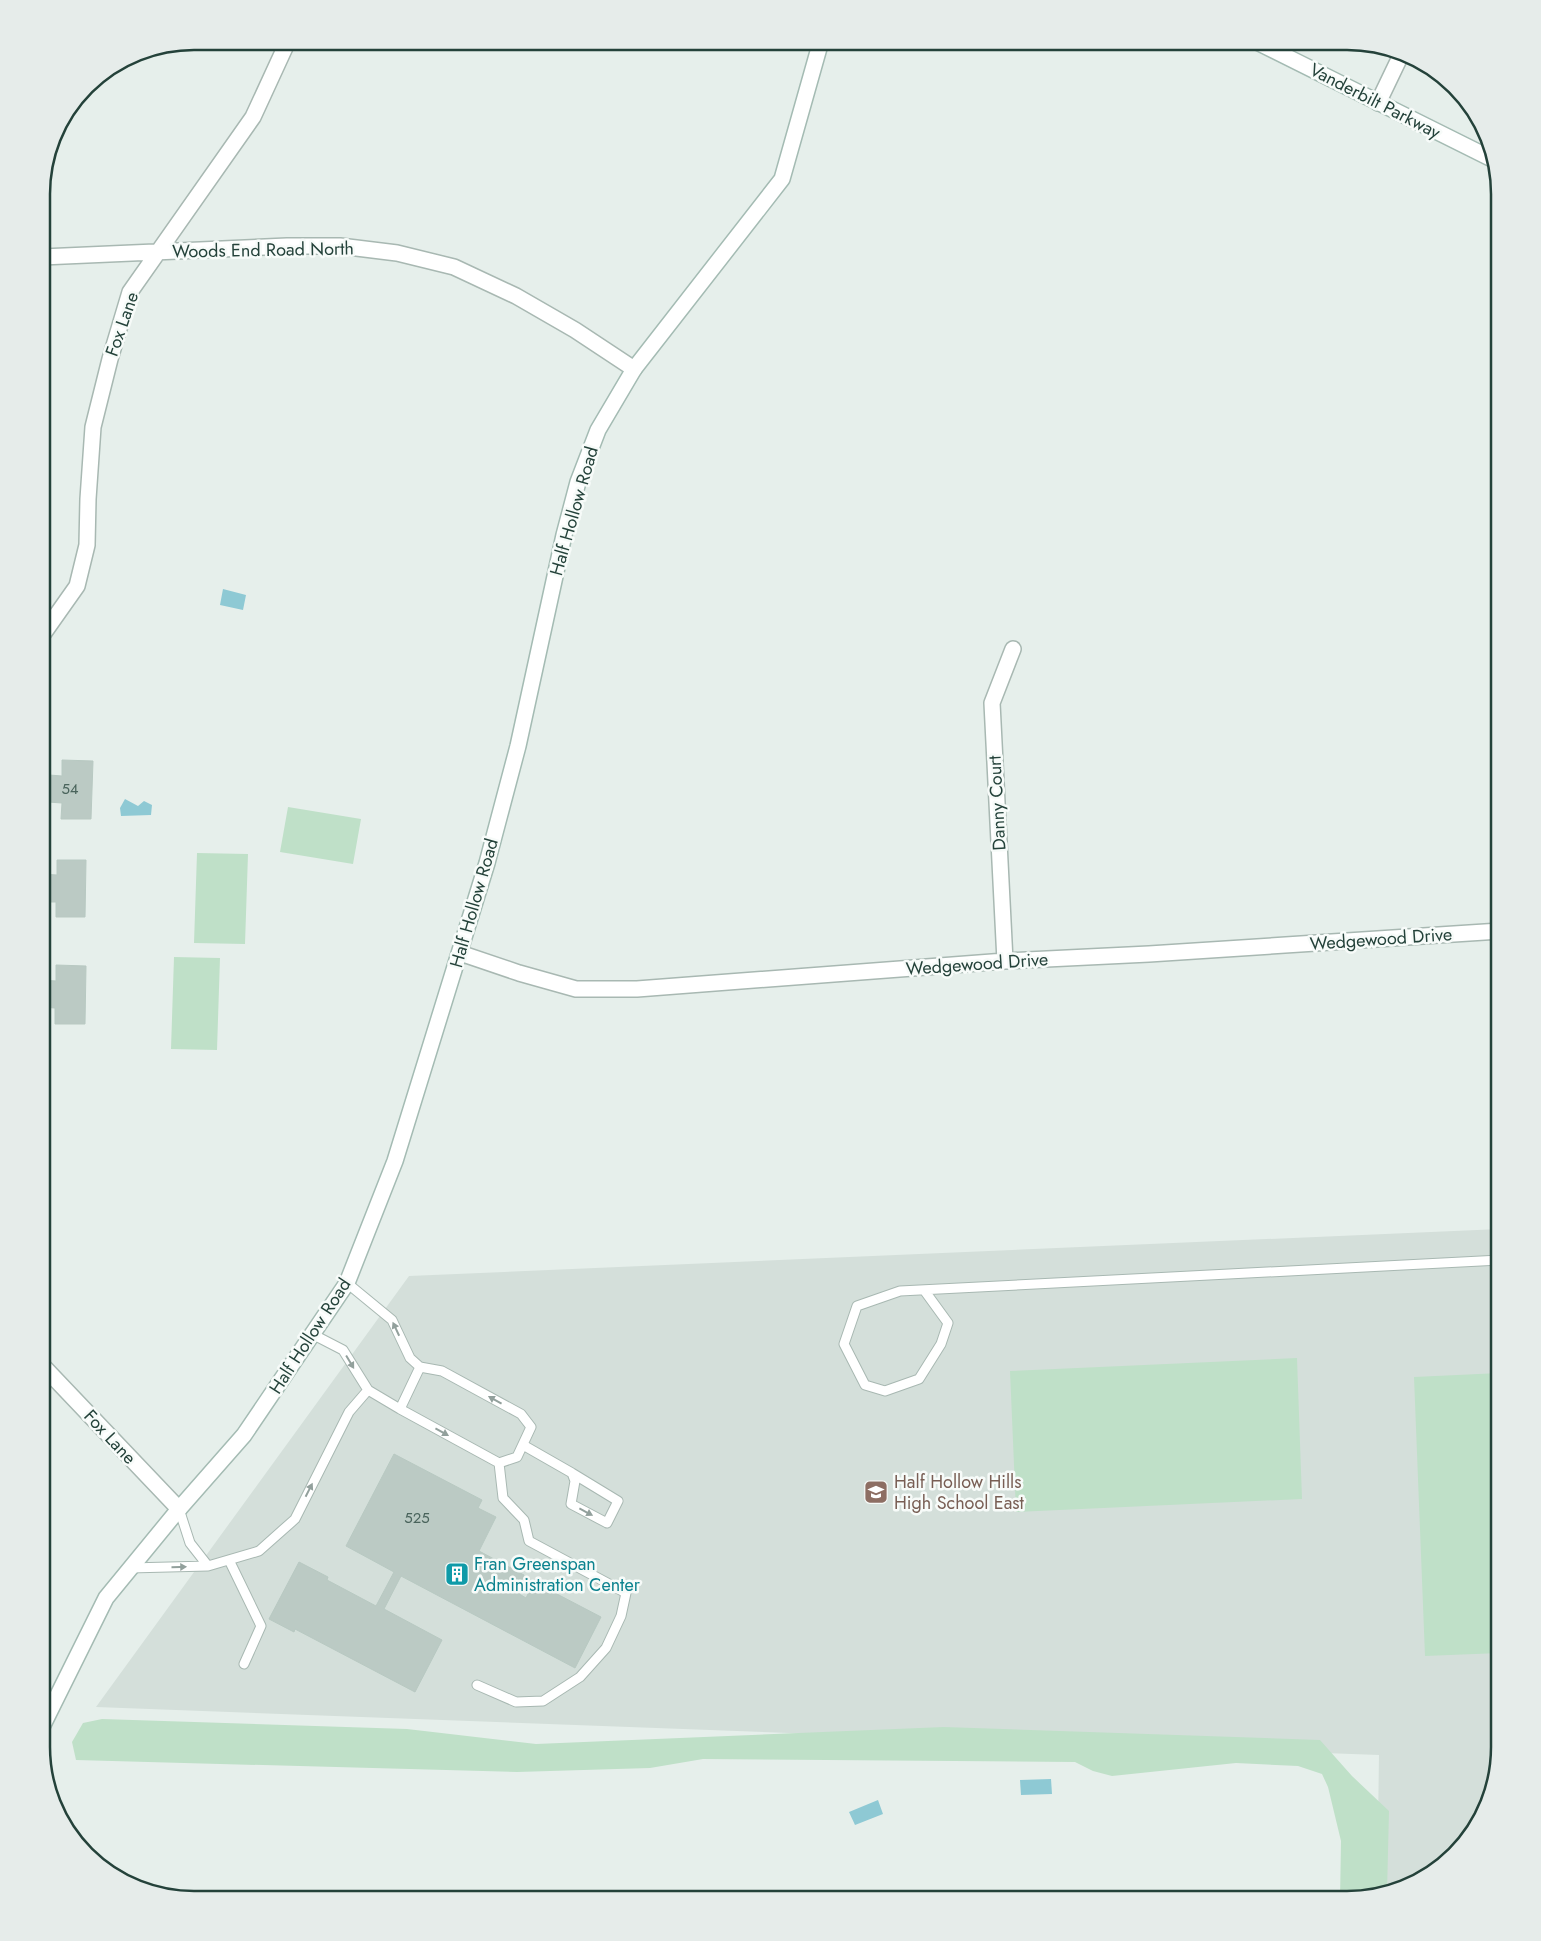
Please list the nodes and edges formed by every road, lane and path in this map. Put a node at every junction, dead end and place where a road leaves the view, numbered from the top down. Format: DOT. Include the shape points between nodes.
graph roads {
  1 [pos="284,50"];
  2 [pos="818,50"];
  3 [pos="1273,50"];
  4 [pos="1399,60"];
  5 [pos="1378,103"];
  6 [pos="1486,156"];
  7 [pos="157,252"];
  8 [pos="50,257"];
  9 [pos="634,369"];
  10 [pos="50,625"];
  11 [pos="1014,649"];
  12 [pos="1491,933"];
  13 [pos="460,953"];
  14 [pos="1005,961"];
  15 [pos="1491,1260"];
  16 [pos="347,1283"];
  17 [pos="924,1290"];
  18 [pos="312,1334"];
  19 [pos="420,1367"];
  20 [pos="50,1374"];
  21 [pos="368,1390"];
  22 [pos="400,1409"];
  23 [pos="523,1445"];
  24 [pos="499,1463"];
  25 [pos="572,1473"];
  26 [pos="179,1510"];
  27 [pos="229,1560"];
  28 [pos="208,1566"];
  29 [pos="130,1568"];
  30 [pos="244,1664"];
  31 [pos="477,1685"];
  32 [pos="50,1711"];
  1 -- 7 [label="street, Fox Lane" via="253,117"];
  2 -- 9 [label="street, Half Hollow Road" via="782,179"];
  3 -- 5 [label="street, Vanderbilt Parkway"];
  4 -- 5 [label="street"];
  5 -- 6 [label="street, Vanderbilt Parkway"];
  7 -- 8 [label="street, Woods End Road North"];
  7 -- 9 [label="street, Woods End Road North" via="340,246 397,252 454,267 516,296"];
  7 -- 10 [label="street, Fox Lane" via="130,292 110,359 93,427 87,545 77,586"];
  9 -- 13 [label="street, Half Hollow Road" via="598,430 578,482 518,746 488,863"];
  11 -- 14 [label="street, Danny Court" via="992,703"];
  12 -- 14 [label="street, Wedgewood Drive"];
  13 -- 14 [label="street, Wedgewood Drive" via="576,989 637,989"];
  13 -- 16 [label="street, Half Hollow Road" via="395,1161"];
  15 -- 17 [label="lane"];
  16 -- 18 [label="street, Half Hollow Road"];
  19 -- 16 [label="lane, one-way" via="410,1358 392,1320"];
  17 -- 17 [label="lane" via="900,1291 857,1306 844,1344 865,1386 885,1391 919,1379 941,1344 948,1322"];
  18 -- 21 [label="lane, one-way" via="343,1350"];
  18 -- 26 [label="street, Half Hollow Road" via="244,1435"];
  19 -- 22 [label="lane"];
  23 -- 19 [label="lane, one-way" via="531,1427 521,1414 442,1371"];
  20 -- 26 [label="street, Fox Lane"];
  21 -- 22 [label="lane"];
  27 -- 21 [label="lane, one-way" via="259,1551 295,1519 349,1412"];
  22 -- 24 [label="lane, one-way"];
  23 -- 24 [label="lane" via="517,1457"];
  23 -- 25 [label="lane"];
  24 -- 31 [label="lane" via="503,1498 524,1520 529,1541 626,1593 621,1616 606,1648 580,1677 543,1701 516,1702"];
  25 -- 25 [label="lane, one-way" via="571,1504 607,1523 618,1501"];
  26 -- 28 [label="lane" via="190,1543"];
  26 -- 29 [label="street, Half Hollow Road"];
  27 -- 28 [label="lane"];
  27 -- 30 [label="lane" via="261,1626"];
  29 -- 28 [label="lane, one-way"];
  29 -- 32 [label="street, Half Hollow Road" via="106,1598"];
}
